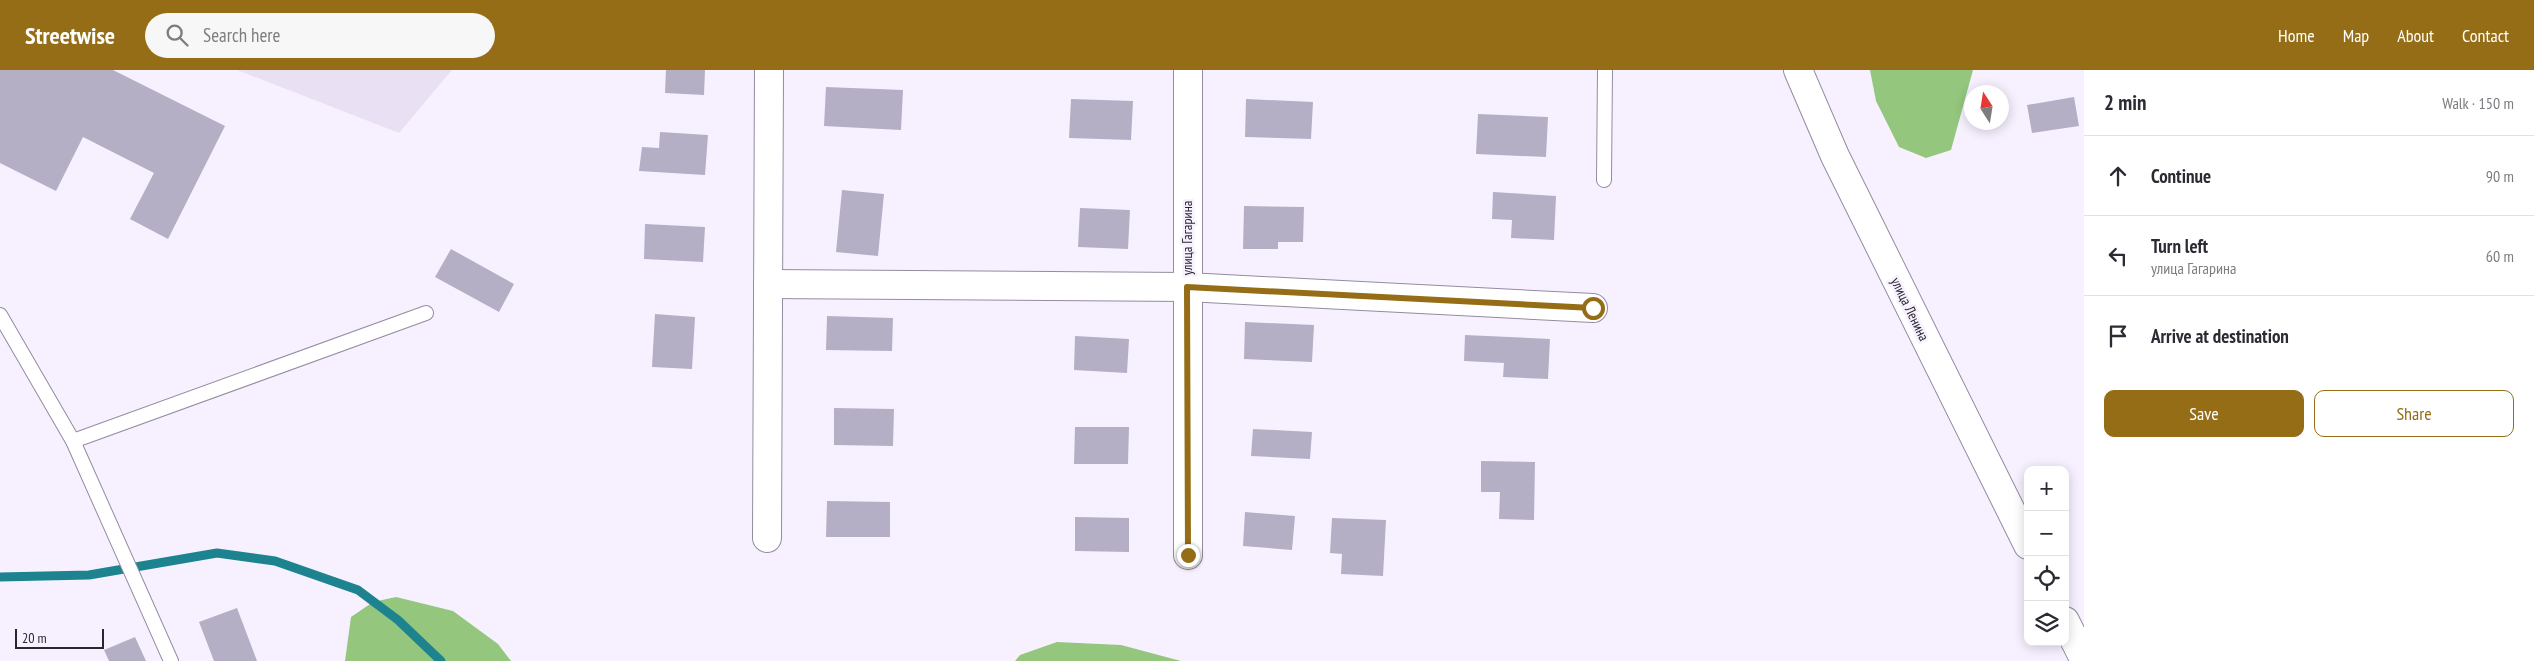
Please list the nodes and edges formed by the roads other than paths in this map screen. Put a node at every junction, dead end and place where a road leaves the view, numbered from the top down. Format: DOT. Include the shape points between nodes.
graph roads {
  1 [pos="768,70"];
  2 [pos="1188,70"];
  3 [pos="1605,70"];
  4 [pos="1798,70"];
  5 [pos="1604,180"];
  6 [pos="768,284"];
  7 [pos="1187,287"];
  8 [pos="1593,308"];
  9 [pos="426,313"];
  10 [pos="0,315"];
  11 [pos="72,441"];
  12 [pos="2024,537"];
  13 [pos="767,538"];
  14 [pos="1188,555"];
  15 [pos="2069,629"];
  16 [pos="2084,658"];
  17 [pos="171,661"];
  1 -- 6 [label="street"];
  2 -- 7 [label="street, улица Гагарина"];
  3 -- 5 [label="lane"];
  4 -- 12 [label="street, улица Ленина" via="1835,156"];
  6 -- 7 [label="street"];
  6 -- 13 [label="street"];
  7 -- 8 [label="street"];
  7 -- 14 [label="street, улица Гагарина"];
  9 -- 11 [label="lane"];
  10 -- 11 [label="lane"];
  11 -- 17 [label="lane"];
  15 -- 16 [label="street"];
}
